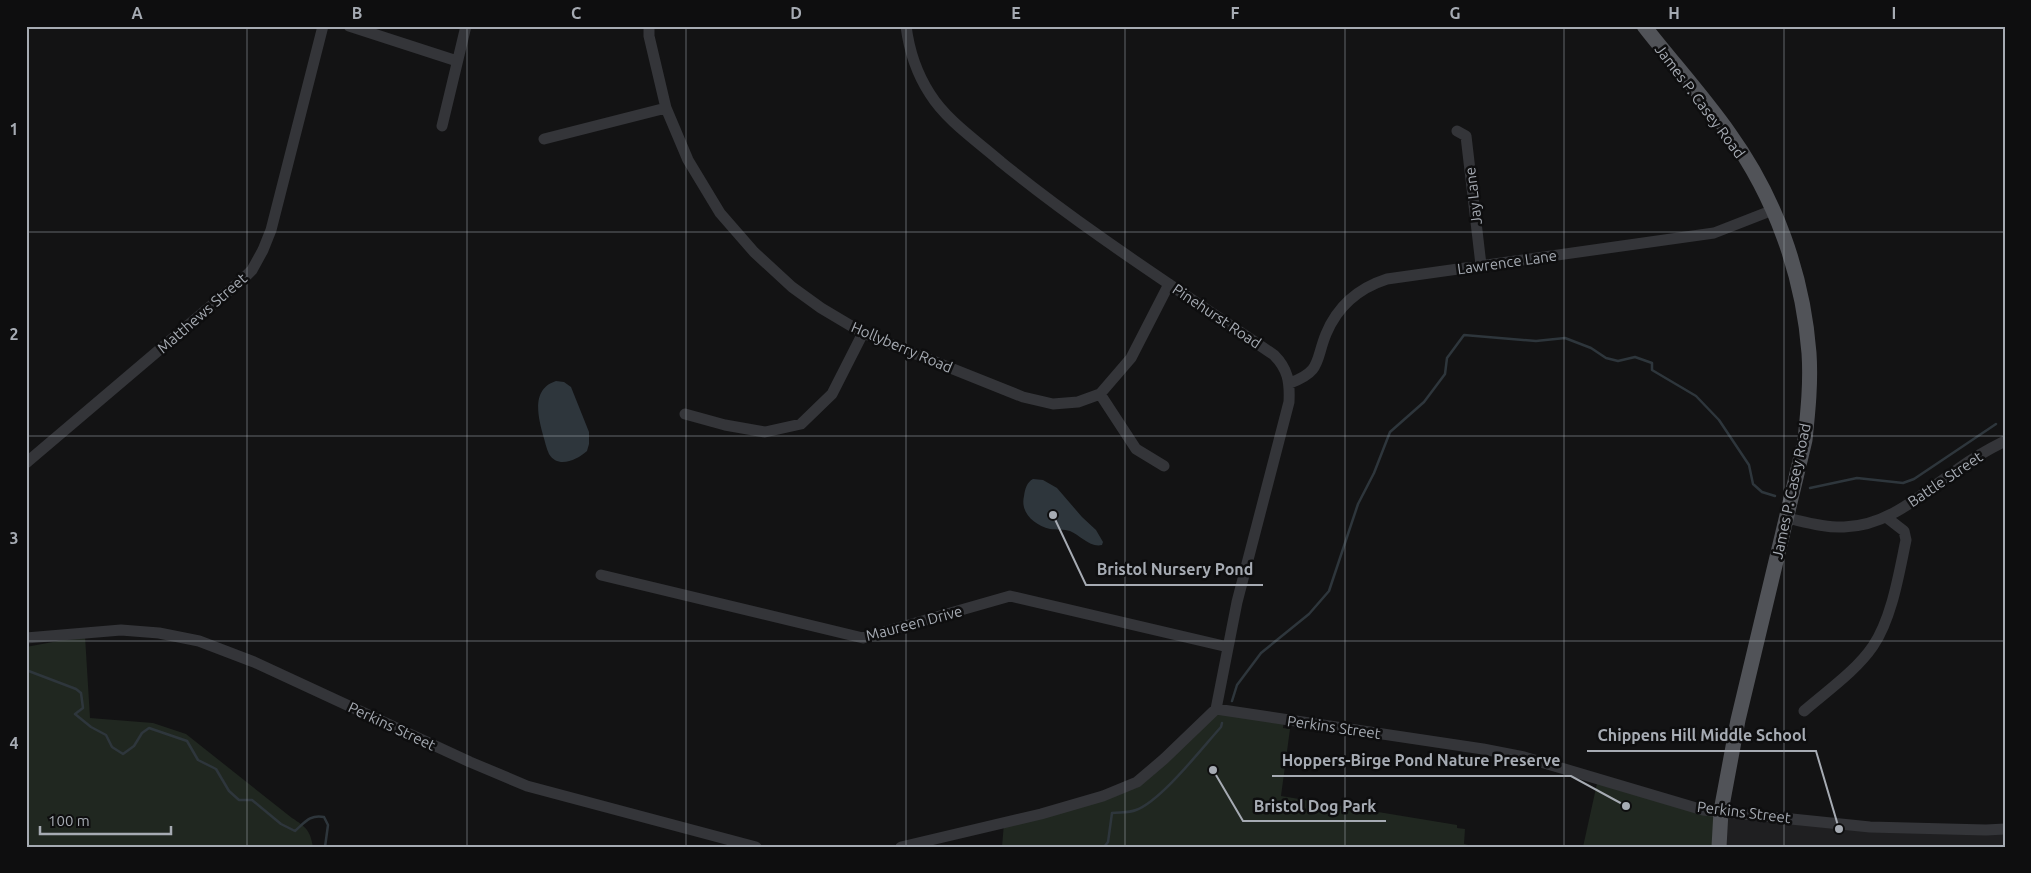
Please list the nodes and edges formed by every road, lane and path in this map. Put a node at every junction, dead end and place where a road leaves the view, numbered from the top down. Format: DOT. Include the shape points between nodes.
graph roads {
  1 [pos="322,26"];
  2 [pos="349,26"];
  3 [pos="466,26"];
  4 [pos="649,26"];
  5 [pos="906,26"];
  6 [pos="1644,26"];
  7 [pos="457,60"];
  8 [pos="666,108"];
  9 [pos="442,126"];
  10 [pos="1457,131"];
  11 [pos="544,139"];
  12 [pos="1773,210"];
  13 [pos="1481,265"];
  14 [pos="1169,284"];
  15 [pos="863,333"];
  16 [pos="1290,383"];
  17 [pos="1100,394"];
  18 [pos="685,414"];
  19 [pos="2005,441"];
  20 [pos="26,463"];
  21 [pos="1164,466"];
  22 [pos="1886,517"];
  23 [pos="1787,518"];
  24 [pos="601,575"];
  25 [pos="26,638"];
  26 [pos="1228,647"];
  27 [pos="1216,708"];
  28 [pos="1804,711"];
  29 [pos="1721,811"];
  30 [pos="2005,828"];
  31 [pos="756,847"];
  32 [pos="901,847"];
  33 [pos="1719,847"];
  1 -- 20 [label="street, Matthews Street" via="271,230 252,270"];
  2 -- 7 [label="street"];
  3 -- 7 [label="street"];
  4 -- 8 [label="street, Hollyberry Road"];
  5 -- 14 [label="street, Pinehurst Road" via="916,67 930,94 949,117 1044,196"];
  6 -- 12 [label="main road, James P. Casey Road" via="1730,134"];
  7 -- 9 [label="street"];
  8 -- 11 [label="street"];
  8 -- 15 [label="street, Hollyberry Road" via="688,160 720,213 754,252 792,287"];
  10 -- 13 [label="street, Jay Lane" via="1466,136"];
  12 -- 13 [label="street, Lawrence Lane" via="1714,233"];
  12 -- 23 [label="main road, James P. Casey Road" via="1796,275 1809,353 1805,440"];
  13 -- 16 [label="street, Lawrence Lane" via="1387,279 1360,291 1335,317 1316,366 1306,377"];
  14 -- 16 [label="street, Pinehurst Road" via="1274,355 1283,364"];
  14 -- 17 [label="street" via="1131,358"];
  15 -- 17 [label="street, Hollyberry Road" via="1023,398 1054,404 1078,402"];
  15 -- 18 [label="street" via="832,394 801,424 765,432"];
  16 -- 26 [label="street, Pinehurst Road" via="1290,402"];
  17 -- 21 [label="street" via="1136,449"];
  19 -- 22 [label="street, Battle Street"];
  22 -- 23 [label="street, Battle Street" via="1845,527"];
  22 -- 28 [label="street, Battle Street" via="1904,531 1906,540 1887,616 1874,645"];
  23 -- 29 [label="main road, James P. Casey Road" via="1738,720"];
  24 -- 26 [label="street, Maureen Drive" via="863,638 1010,596"];
  25 -- 31 [label="street, Perkins Street" via="121,630 199,641 295,680 527,786"];
  26 -- 27 [label="street, Pinehurst Road"];
  27 -- 29 [label="street, Perkins Street" via="1491,750 1703,810"];
  27 -- 32 [label="street" via="1137,782 1103,796 1041,814"];
  29 -- 30 [label="street, Perkins Street" via="1870,827"];
  29 -- 33 [label="main road, James P. Casey Road"];
}
